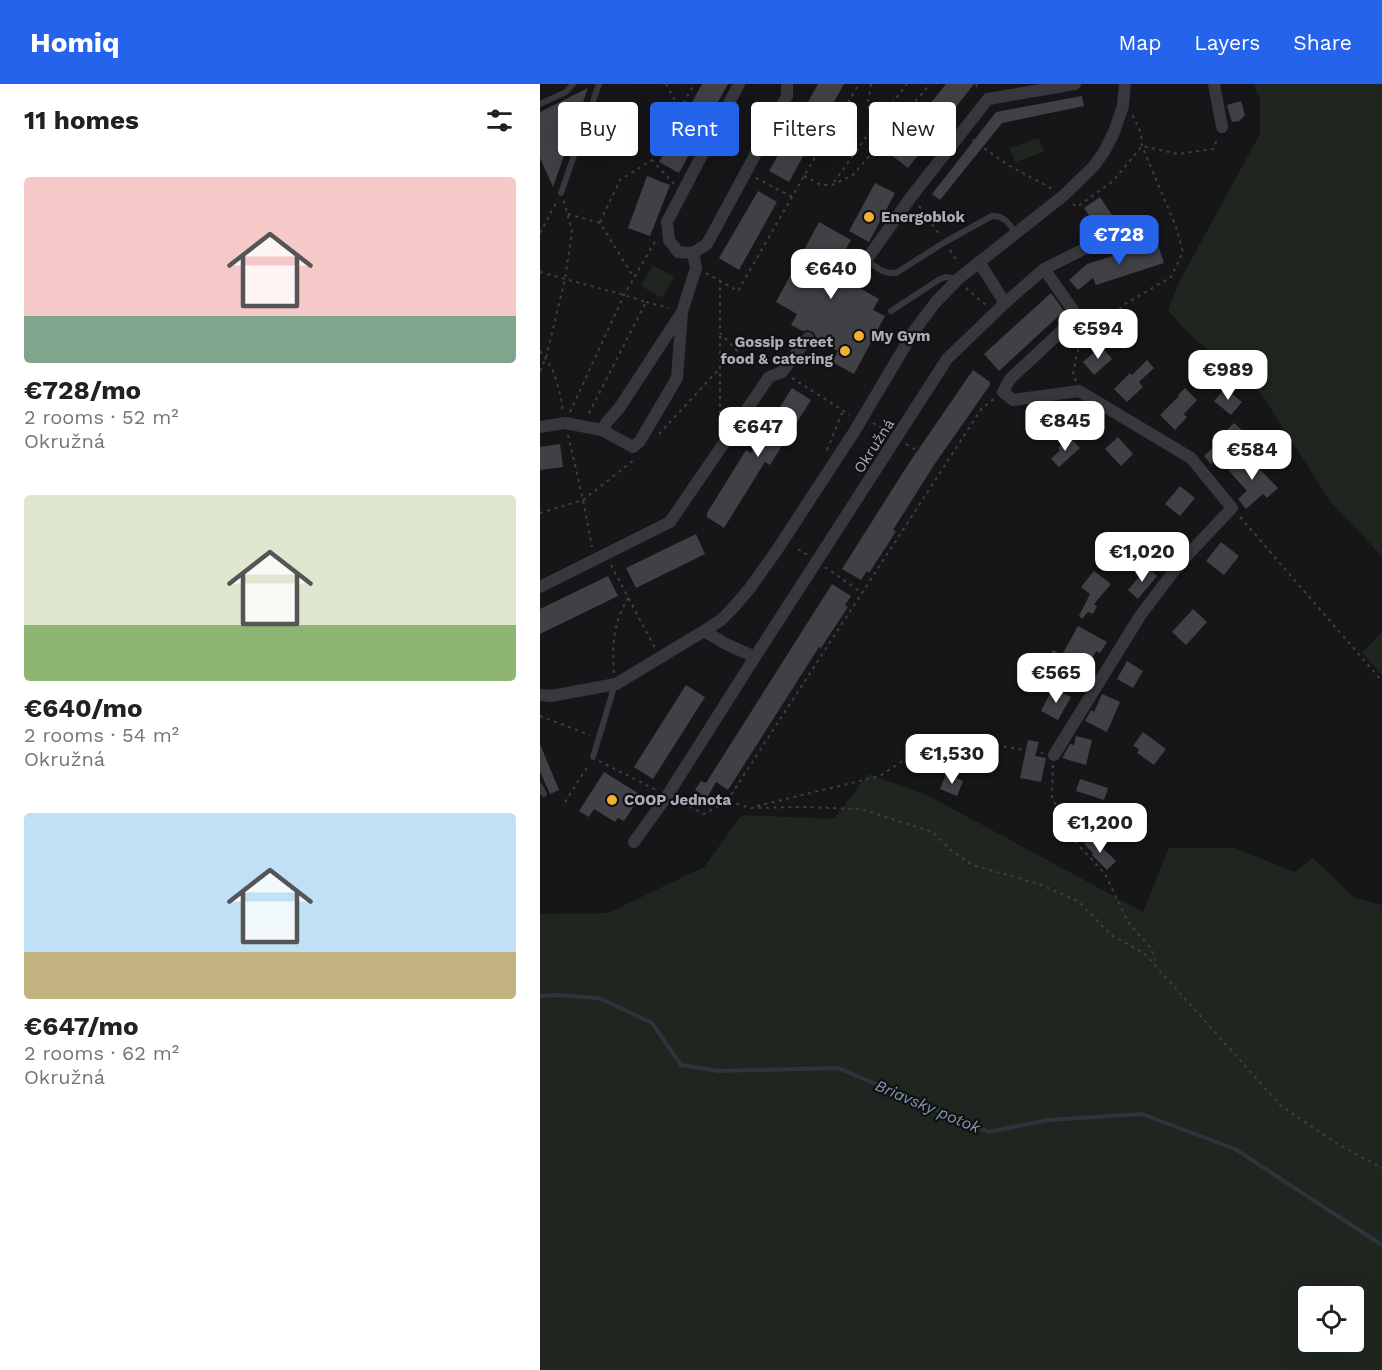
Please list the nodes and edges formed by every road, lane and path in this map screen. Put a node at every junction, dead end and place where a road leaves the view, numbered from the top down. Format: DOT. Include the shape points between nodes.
graph roads {
  1 [pos="573,84"];
  2 [pos="599,84"];
  3 [pos="666,84"];
  4 [pos="694,84"];
  5 [pos="739,84"];
  6 [pos="787,84"];
  7 [pos="859,84"];
  8 [pos="871,84"];
  9 [pos="907,84"];
  10 [pos="930,84"];
  11 [pos="976,84"];
  12 [pos="1075,84"];
  13 [pos="1125,84"];
  14 [pos="1214,84"];
  15 [pos="978,90"];
  16 [pos="676,102"];
  17 [pos="684,102"];
  18 [pos="893,102"];
  19 [pos="540,104"];
  20 [pos="1123,106"];
  21 [pos="869,109"];
  22 [pos="1222,127"];
  23 [pos="869,133"];
  24 [pos="969,138"];
  25 [pos="1142,146"];
  26 [pos="654,156"];
  27 [pos="652,160"];
  28 [pos="746,173"];
  29 [pos="804,176"];
  30 [pos="832,185"];
  31 [pos="561,193"];
  32 [pos="682,193"];
  33 [pos="1063,196"];
  34 [pos="792,197"];
  35 [pos="911,197"];
  36 [pos="568,214"];
  37 [pos="600,223"];
  38 [pos="1143,227"];
  39 [pos="540,233"];
  40 [pos="1016,233"];
  41 [pos="656,240"];
  42 [pos="945,242"];
  43 [pos="693,253"];
  44 [pos="979,262"];
  45 [pos="864,265"];
  46 [pos="959,266"];
  47 [pos="696,268"];
  48 [pos="1044,269"];
  49 [pos="540,272"];
  50 [pos="634,277"];
  51 [pos="565,279"];
  52 [pos="720,280"];
  53 [pos="962,284"];
  54 [pos="624,295"];
  55 [pos="646,302"];
  56 [pos="1005,303"];
  57 [pos="676,310"];
  58 [pos="891,311"];
  59 [pos="995,313"];
  60 [pos="720,333"];
  61 [pos="808,338"];
  62 [pos="751,364"];
  63 [pos="540,371"];
  64 [pos="782,372"];
  65 [pos="1079,391"];
  66 [pos="1003,392"];
  67 [pos="843,411"];
  68 [pos="587,416"];
  69 [pos="860,421"];
  70 [pos="565,423"];
  71 [pos="719,424"];
  72 [pos="540,426"];
  73 [pos="603,430"];
  74 [pos="825,455"];
  75 [pos="583,500"];
  76 [pos="1232,508"];
  77 [pos="592,547"];
  78 [pos="798,549"];
  79 [pos="817,562"];
  80 [pos="611,565"];
  81 [pos="540,587"];
  82 [pos="862,593"];
  83 [pos="628,598"];
  84 [pos="704,632"];
  85 [pos="656,649"];
  86 [pos="755,657"];
  87 [pos="1382,681"];
  88 [pos="616,684"];
  89 [pos="540,695"];
  90 [pos="540,716"];
  91 [pos="599,738"];
  92 [pos="1054,755"];
  93 [pos="593,757"];
  94 [pos="540,786"];
  95 [pos="544,794"];
  96 [pos="667,796"];
  97 [pos="727,801"];
  98 [pos="565,802"];
  99 [pos="751,808"];
  100 [pos="634,842"];
  101 [pos="1156,968"];
  102 [pos="1382,1168"];
  1 -- 19 [label="lane" via="566,92"];
  2 -- 31 [label="lane"];
  3 -- 16 [label="path"];
  4 -- 17 [label="path"];
  5 -- 32 [label="street"];
  6 -- 28 [label="street" via="787,96"];
  7 -- 29 [label="path"];
  8 -- 21 [label="path"];
  9 -- 18 [label="path"];
  10 -- 30 [label="path" via="853,175"];
  11 -- 15 [label="path"];
  12 -- 35 [label="street" via="988,99"];
  13 -- 20 [label="street, Okružná"];
  14 -- 22 [label="street"];
  20 -- 25 [label="path" via="1138,123"];
  20 -- 33 [label="street, Okružná" via="1104,152"];
  22 -- 25 [label="path" via="1213,150 1178,154"];
  23 -- 30 [label="path"];
  24 -- 33 [label="path"];
  25 -- 33 [label="path" via="1113,181 1077,207"];
  25 -- 65 [label="path" via="1176,227 1182,252 1171,277 1125,304 1078,350 1072,373"];
  26 -- 27 [label="path"];
  27 -- 32 [label="path"];
  27 -- 37 [label="path" via="620,180"];
  28 -- 34 [label="path"];
  28 -- 43 [label="street" via="707,244"];
  29 -- 30 [label="path" via="821,185"];
  29 -- 34 [label="path"];
  31 -- 36 [label="path"];
  31 -- 39 [label="path"];
  32 -- 43 [label="street" via="667,222 669,240 678,252"];
  33 -- 40 [label="street, Okružná"];
  34 -- 52 [label="path" via="738,291"];
  35 -- 42 [label="path"];
  35 -- 45 [label="street"];
  36 -- 37 [label="path"];
  36 -- 51 [label="path" via="572,231"];
  37 -- 50 [label="path"];
  38 -- 48 [label="street, Okružná" via="1098,242"];
  40 -- 42 [label="lane" via="1004,218 992,216"];
  40 -- 44 [label="street, Okružná"];
  41 -- 50 [label="path"];
  42 -- 45 [label="lane" via="896,273 887,274"];
  42 -- 46 [label="path"];
  43 -- 47 [label="street"];
  44 -- 53 [label="street, Okružná"];
  44 -- 56 [label="street"];
  47 -- 52 [label="path"];
  47 -- 57 [label="street"];
  48 -- 56 [label="street, Okružná"];
  48 -- 66 [label="street" via="1073,310 1068,325 1010,379"];
  49 -- 51 [label="path"];
  50 -- 54 [label="path"];
  51 -- 54 [label="path"];
  51 -- 63 [label="path"];
  52 -- 60 [label="path"];
  53 -- 58 [label="lane" via="946,277 940,279"];
  53 -- 59 [label="path"];
  53 -- 69 [label="street, Okružná" via="935,303 914,331"];
  54 -- 55 [label="path"];
  54 -- 70 [label="path"];
  55 -- 57 [label="path"];
  55 -- 68 [label="path"];
  56 -- 59 [label="street, Okružná"];
  57 -- 73 [label="street" via="621,407"];
  57 -- 73 [label="street" via="677,378 640,441 633,447"];
  59 -- 79 [label="street, Okružná" via="947,359"];
  60 -- 62 [label="path"];
  60 -- 71 [label="path"];
  61 -- 64 [label="street"];
  64 -- 67 [label="path"];
  64 -- 81 [label="street" via="770,377 670,522"];
  65 -- 66 [label="street" via="1012,400"];
  65 -- 76 [label="street" via="1191,458"];
  66 -- 82 [label="path" via="982,408"];
  67 -- 69 [label="path"];
  67 -- 74 [label="path"];
  69 -- 84 [label="street, Okružná" via="750,588"];
  70 -- 72 [label="street"];
  70 -- 73 [label="street"];
  75 -- 77 [label="path"];
  76 -- 87 [label="path"];
  76 -- 92 [label="street" via="1180,563 1140,616"];
  78 -- 79 [label="path"];
  79 -- 82 [label="path"];
  79 -- 86 [label="street, Okružná"];
  80 -- 83 [label="path"];
  82 -- 97 [label="path"];
  83 -- 85 [label="path"];
  83 -- 88 [label="path" via="614,636"];
  84 -- 86 [label="street"];
  84 -- 88 [label="street, Okružná"];
  86 -- 96 [label="street, Okružná"];
  88 -- 89 [label="street, Okružná"];
  88 -- 91 [label="lane"];
  90 -- 91 [label="path"];
  91 -- 93 [label="lane"];
  92 -- 99 [label="path" via="937,738 880,776"];
  92 -- 101 [label="path" via="1052,797 1072,838 1105,874 1128,922 1149,946"];
  93 -- 96 [label="path"];
  93 -- 98 [label="path"];
  94 -- 95 [label="lane"];
  96 -- 97 [label="path" via="704,814"];
  96 -- 100 [label="street, Okružná"];
  97 -- 99 [label="path"];
  99 -- 101 [label="path" via="861,809 933,832 972,865 1039,884 1078,902 1111,934 1143,954"];
  101 -- 102 [label="path" via="1281,1106"];
}
